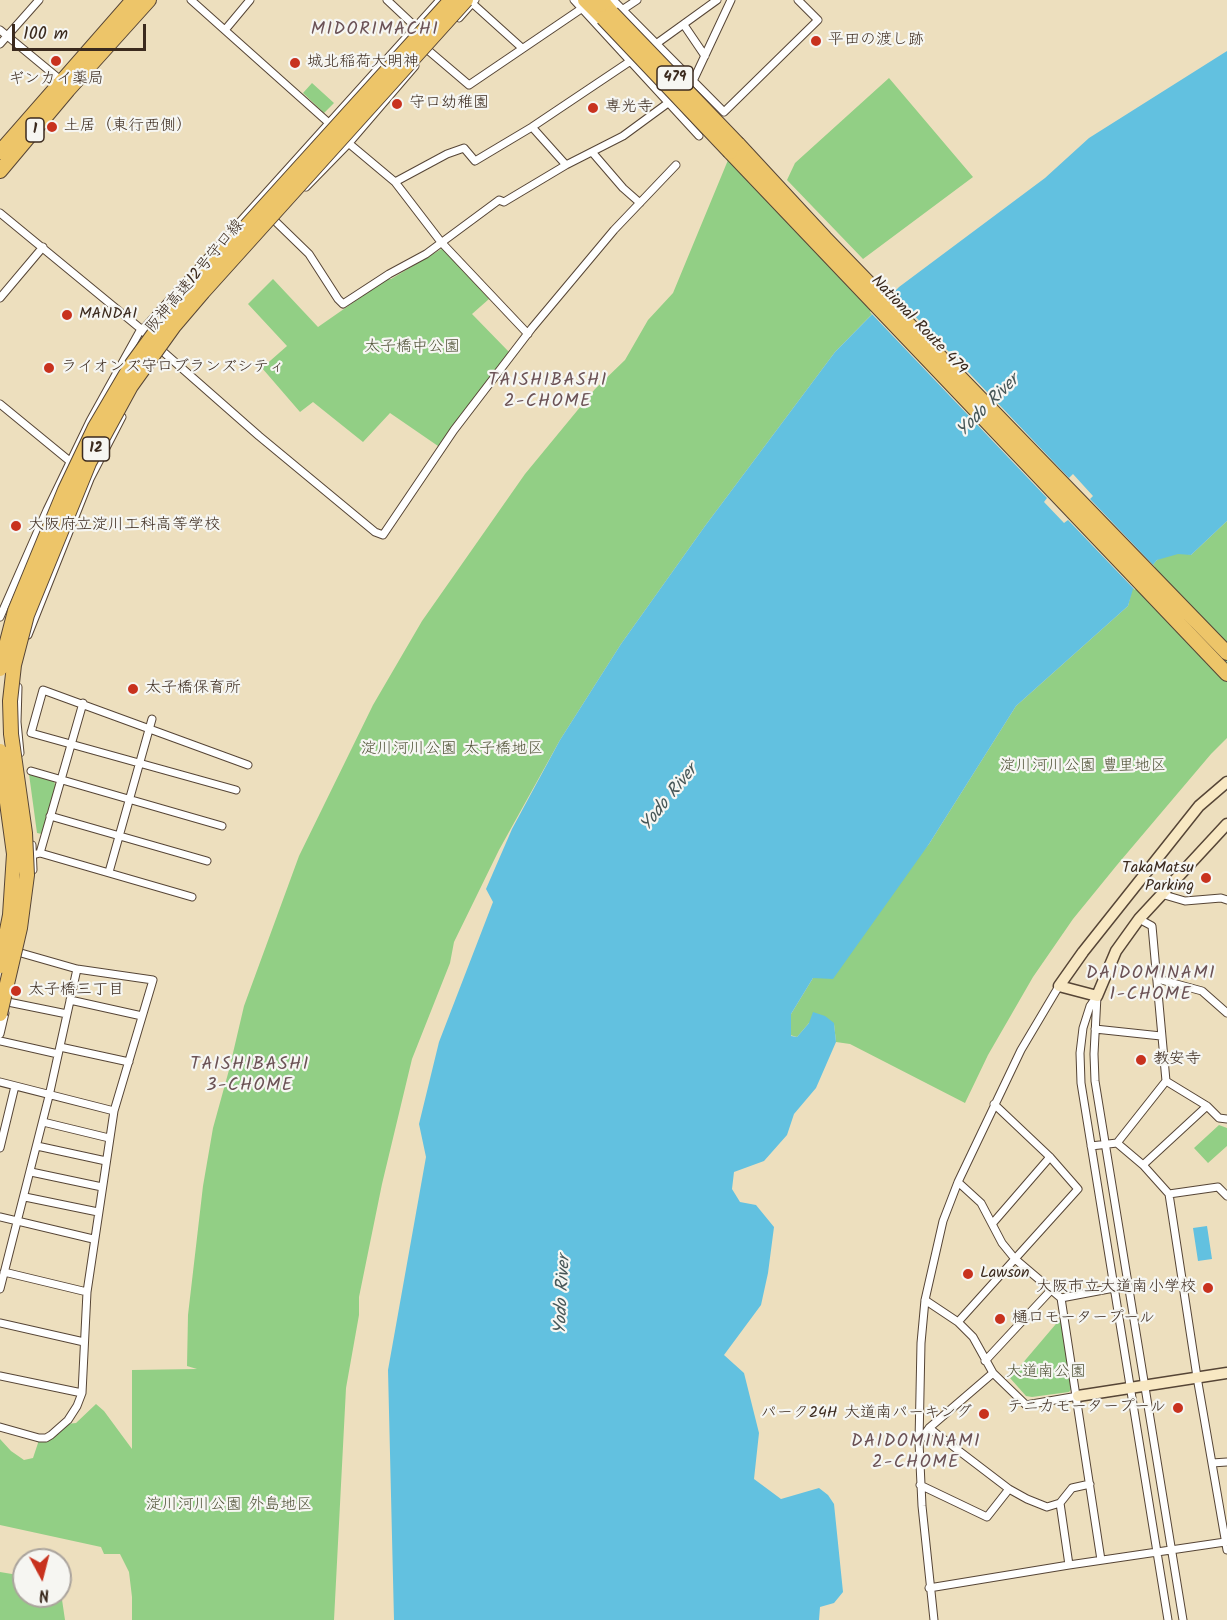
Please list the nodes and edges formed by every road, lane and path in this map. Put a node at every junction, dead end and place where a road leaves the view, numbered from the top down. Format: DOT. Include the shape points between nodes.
graph roads {
  1 [pos="39,0"];
  2 [pos="133,0"];
  3 [pos="149,0"];
  4 [pos="191,0"];
  5 [pos="250,0"];
  6 [pos="387,0"];
  7 [pos="440,0"];
  8 [pos="451,0"];
  9 [pos="574,0"];
  10 [pos="601,0"];
  11 [pos="637,0"];
  12 [pos="717,0"];
  13 [pos="731,0"];
  14 [pos="798,0"];
  15 [pos="471,1"];
  16 [pos="583,4"];
  17 [pos="613,10"];
  18 [pos="684,25"];
  19 [pos="417,28"];
  20 [pos="0,30"];
  21 [pos="225,30"];
  22 [pos="7,36"];
  23 [pos="435,43"];
  24 [pos="0,44"];
  25 [pos="656,44"];
  26 [pos="522,48"];
  27 [pos="429,51"];
  28 [pos="705,56"];
  29 [pos="629,62"];
  30 [pos="693,81"];
  31 [pos="66,85"];
  32 [pos="668,103"];
  33 [pos="328,123"];
  34 [pos="532,127"];
  35 [pos="699,136"];
  36 [pos="349,143"];
  37 [pos="0,152"];
  38 [pos="592,152"];
  39 [pos="566,165"];
  40 [pos="676,165"];
  41 [pos="0,171"];
  42 [pos="395,182"];
  43 [pos="640,203"];
  44 [pos="0,213"];
  45 [pos="274,220"];
  46 [pos="441,242"];
  47 [pos="43,246"];
  48 [pos="0,298"];
  49 [pos="141,329"];
  50 [pos="528,334"];
  51 [pos="160,349"];
  52 [pos="0,404"];
  53 [pos="70,462"];
  54 [pos="90,479"];
  55 [pos="0,617"];
  56 [pos="1227,653"];
  57 [pos="0,669"];
  58 [pos="1227,674"];
  59 [pos="83,703"];
  60 [pos="152,719"];
  61 [pos="149,729"];
  62 [pos="71,744"];
  63 [pos="0,751"];
  64 [pos="140,763"];
  65 [pos="249,765"];
  66 [pos="31,771"];
  67 [pos="61,781"];
  68 [pos="1227,782"];
  69 [pos="236,790"];
  70 [pos="0,797"];
  71 [pos="130,798"];
  72 [pos="50,816"];
  73 [pos="1227,824"];
  74 [pos="222,826"];
  75 [pos="119,836"];
  76 [pos="36,854"];
  77 [pos="207,861"];
  78 [pos="109,873"];
  79 [pos="1161,894"];
  80 [pos="192,897"];
  81 [pos="1227,900"];
  82 [pos="1139,919"];
  83 [pos="0,942"];
  84 [pos="0,947"];
  85 [pos="20,953"];
  86 [pos="0,966"];
  87 [pos="77,969"];
  88 [pos="1158,979"];
  89 [pos="1059,986"];
  90 [pos="1097,996"];
  91 [pos="70,1000"];
  92 [pos="8,1002"];
  93 [pos="1227,1013"];
  94 [pos="0,1014"];
  95 [pos="67,1014"];
  96 [pos="142,1016"];
  97 [pos="1095,1029"];
  98 [pos="0,1034"];
  99 [pos="1161,1036"];
  100 [pos="0,1041"];
  101 [pos="59,1050"];
  102 [pos="129,1062"];
  103 [pos="1166,1081"];
  104 [pos="0,1082"];
  105 [pos="15,1086"];
  106 [pos="49,1096"];
  107 [pos="994,1104"];
  108 [pos="1207,1106"];
  109 [pos="114,1111"];
  110 [pos="1227,1119"];
  111 [pos="43,1122"];
  112 [pos="110,1138"];
  113 [pos="1117,1143"];
  114 [pos="1104,1144"];
  115 [pos="37,1146"];
  116 [pos="1091,1146"];
  117 [pos="0,1148"];
  118 [pos="1050,1157"];
  119 [pos="106,1161"];
  120 [pos="1143,1165"];
  121 [pos="31,1172"];
  122 [pos="958,1182"];
  123 [pos="102,1187"];
  124 [pos="1169,1194"];
  125 [pos="1227,1196"];
  126 [pos="25,1197"];
  127 [pos="98,1212"];
  128 [pos="0,1217"];
  129 [pos="19,1221"];
  130 [pos="992,1224"];
  131 [pos="93,1239"];
  132 [pos="1015,1259"];
  133 [pos="4,1272"];
  134 [pos="1114,1288"];
  135 [pos="0,1289"];
  136 [pos="1052,1289"];
  137 [pos="87,1292"];
  138 [pos="1061,1298"];
  139 [pos="925,1300"];
  140 [pos="958,1322"];
  141 [pos="0,1323"];
  142 [pos="84,1342"];
  143 [pos="985,1361"];
  144 [pos="993,1373"];
  145 [pos="1227,1373"];
  146 [pos="0,1376"];
  147 [pos="1197,1377"];
  148 [pos="1145,1386"];
  149 [pos="1131,1388"];
  150 [pos="82,1394"];
  151 [pos="1078,1396"];
  152 [pos="0,1427"];
  153 [pos="929,1428"];
  154 [pos="919,1442"];
  155 [pos="1227,1461"];
  156 [pos="1212,1463"];
  157 [pos="1090,1484"];
  158 [pos="920,1485"];
  159 [pos="1009,1489"];
  160 [pos="1060,1503"];
  161 [pos="1226,1546"];
  162 [pos="1171,1550"];
  163 [pos="1157,1552"];
  164 [pos="1101,1560"];
  165 [pos="1068,1565"];
  166 [pos="929,1588"];
  167 [pos="934,1620"];
  168 [pos="1168,1620"];
  169 [pos="1183,1620"];
  1 -- 22 [label="street"];
  2 -- 31 [label="highway, 1"];
  3 -- 31 [label="highway, 1"];
  4 -- 21 [label="street"];
  5 -- 21 [label="street"];
  6 -- 19 [label="street"];
  7 -- 19 [label="street"];
  8 -- 57 [label="highway, 阪神高速12号守口線, bridge" via="194,284 132,364 95,427 65,490 15,611"];
  9 -- 16 [label="street"];
  10 -- 17 [label="highway, National Route 479 / 479"];
  11 -- 17 [label="street"];
  12 -- 18 [label="street"];
  13 -- 28 [label="street"];
  14 -- 30 [label="street" via="818,20 724,112"];
  15 -- 23 [label="street"];
  15 -- 26 [label="street"];
  15 -- 94 [label="highway, 阪神高速12号守口線 / 12, bridge" via="174,326 131,386 89,463 27,615 14,665 11,734 27,875 20,928"];
  16 -- 17 [label="highway, National Route 479 / 479"];
  16 -- 26 [label="street"];
  16 -- 29 [label="street"];
  17 -- 25 [label="street"];
  17 -- 56 [label="highway, National Route 479 / 479, bridge" via="825,238"];
  17 -- 58 [label="highway, National Route 479 / 479, bridge"];
  18 -- 25 [label="street"];
  18 -- 28 [label="street"];
  19 -- 23 [label="street"];
  19 -- 33 [label="street"];
  20 -- 22 [label="street"];
  21 -- 33 [label="street"];
  22 -- 24 [label="street"];
  22 -- 31 [label="street"];
  23 -- 27 [label="street"];
  25 -- 30 [label="street"];
  26 -- 27 [label="street" via="469,85"];
  27 -- 36 [label="street"];
  28 -- 30 [label="street"];
  29 -- 32 [label="street"];
  29 -- 34 [label="street"];
  31 -- 37 [label="highway, 1"];
  31 -- 41 [label="highway, 1"];
  32 -- 35 [label="street"];
  32 -- 38 [label="street" via="623,136"];
  33 -- 36 [label="street"];
  33 -- 49 [label="street"];
  34 -- 39 [label="street"];
  34 -- 42 [label="street" via="475,161 464,148"];
  36 -- 42 [label="street"];
  36 -- 45 [label="street"];
  38 -- 39 [label="street"];
  38 -- 43 [label="street"];
  39 -- 46 [label="street" via="504,202 499,200"];
  40 -- 43 [label="street"];
  42 -- 46 [label="street"];
  43 -- 50 [label="street"];
  44 -- 47 [label="street"];
  45 -- 46 [label="street" via="309,254 343,304"];
  45 -- 51 [label="street"];
  46 -- 50 [label="street"];
  47 -- 48 [label="street"];
  47 -- 49 [label="street"];
  49 -- 51 [label="street"];
  49 -- 53 [label="street"];
  50 -- 51 [label="street" via="440,450 383,535"];
  51 -- 54 [label="street"];
  52 -- 53 [label="street"];
  53 -- 54 [label="street"];
  53 -- 55 [label="street"];
  54 -- 76 [label="street" via="26,640 19,669 16,722"];
  59 -- 61 [label="street"];
  59 -- 62 [label="street"];
  59 -- 62 [label="street" via="43,690 31,733"];
  60 -- 61 [label="street"];
  61 -- 64 [label="street"];
  61 -- 65 [label="street"];
  62 -- 64 [label="street"];
  62 -- 67 [label="street"];
  63 -- 86 [label="highway, bridge" via="14,854 10,915"];
  64 -- 69 [label="street"];
  64 -- 71 [label="street"];
  66 -- 67 [label="street"];
  67 -- 71 [label="street"];
  67 -- 72 [label="street"];
  68 -- 89 [label="street" via="1200,806"];
  70 -- 83 [label="street" via="8,861"];
  71 -- 74 [label="street"];
  71 -- 75 [label="street"];
  72 -- 75 [label="street"];
  72 -- 76 [label="street"];
  73 -- 79 [label="street"];
  75 -- 77 [label="street"];
  75 -- 78 [label="street"];
  76 -- 78 [label="street"];
  76 -- 85 [label="street"];
  78 -- 80 [label="street"];
  79 -- 81 [label="street" via="1185,901"];
  79 -- 82 [label="street"];
  82 -- 88 [label="street" via="1152,926"];
  82 -- 90 [label="street" via="1116,951"];
  84 -- 85 [label="street"];
  85 -- 87 [label="street"];
  85 -- 92 [label="street"];
  87 -- 91 [label="street"];
  87 -- 96 [label="street" via="153,980"];
  88 -- 93 [label="street" via="1202,991"];
  88 -- 99 [label="street"];
  89 -- 90 [label="street"];
  89 -- 107 [label="street"];
  90 -- 97 [label="street"];
  90 -- 116 [label="street" via="1083,1028 1080,1053"];
  91 -- 95 [label="street"];
  91 -- 96 [label="street"];
  92 -- 95 [label="street"];
  92 -- 98 [label="street"];
  95 -- 101 [label="street"];
  96 -- 102 [label="street"];
  97 -- 99 [label="street"];
  97 -- 114 [label="street" via="1095,1081"];
  99 -- 103 [label="street"];
  100 -- 101 [label="street"];
  101 -- 102 [label="street"];
  101 -- 106 [label="street"];
  102 -- 109 [label="street"];
  103 -- 108 [label="street"];
  103 -- 113 [label="street"];
  104 -- 105 [label="street"];
  105 -- 106 [label="street"];
  105 -- 117 [label="street"];
  106 -- 109 [label="street"];
  106 -- 111 [label="street"];
  107 -- 118 [label="street"];
  107 -- 122 [label="street"];
  108 -- 110 [label="street" via="1219,1118"];
  108 -- 120 [label="street"];
  109 -- 112 [label="street"];
  111 -- 112 [label="street"];
  111 -- 115 [label="street"];
  112 -- 119 [label="street"];
  113 -- 114 [label="street"];
  113 -- 120 [label="street"];
  114 -- 116 [label="street"];
  114 -- 148 [label="street"];
  115 -- 119 [label="street"];
  115 -- 121 [label="street"];
  116 -- 134 [label="street"];
  118 -- 130 [label="street"];
  118 -- 132 [label="street" via="1078,1189"];
  119 -- 123 [label="street"];
  120 -- 124 [label="street"];
  121 -- 123 [label="street"];
  121 -- 126 [label="street"];
  122 -- 130 [label="street" via="981,1203"];
  122 -- 139 [label="street" via="943,1221"];
  123 -- 127 [label="street"];
  124 -- 125 [label="street" via="1218,1187"];
  124 -- 147 [label="street"];
  126 -- 127 [label="street"];
  126 -- 129 [label="street"];
  127 -- 131 [label="street"];
  128 -- 129 [label="street"];
  129 -- 131 [label="street"];
  129 -- 133 [label="street"];
  130 -- 132 [label="street"];
  131 -- 137 [label="street"];
  132 -- 136 [label="street"];
  132 -- 140 [label="street"];
  133 -- 135 [label="street"];
  133 -- 137 [label="street"];
  134 -- 138 [label="street"];
  134 -- 149 [label="street"];
  136 -- 138 [label="street"];
  136 -- 143 [label="street"];
  137 -- 142 [label="street"];
  138 -- 151 [label="street"];
  139 -- 140 [label="street"];
  139 -- 154 [label="street"];
  140 -- 143 [label="street" via="973,1337"];
  141 -- 142 [label="street"];
  142 -- 150 [label="street"];
  143 -- 144 [label="street"];
  144 -- 151 [label="street" via="1026,1405"];
  144 -- 153 [label="street"];
  145 -- 147 [label="street"];
  146 -- 150 [label="street"];
  147 -- 148 [label="street"];
  147 -- 156 [label="street"];
  148 -- 149 [label="street"];
  148 -- 162 [label="street"];
  149 -- 151 [label="street"];
  149 -- 163 [label="street"];
  150 -- 152 [label="street" via="68,1420 46,1438"];
  151 -- 157 [label="street"];
  153 -- 154 [label="street"];
  153 -- 159 [label="street"];
  154 -- 158 [label="street"];
  155 -- 156 [label="street"];
  156 -- 161 [label="street"];
  157 -- 160 [label="street" via="1072,1488"];
  157 -- 164 [label="street"];
  158 -- 159 [label="street" via="987,1517"];
  158 -- 166 [label="street"];
  159 -- 160 [label="street" via="1047,1508"];
  160 -- 165 [label="street"];
  161 -- 162 [label="street"];
  162 -- 163 [label="street"];
  162 -- 169 [label="street"];
  163 -- 164 [label="street"];
  163 -- 168 [label="street"];
  164 -- 165 [label="street"];
  165 -- 166 [label="street"];
  166 -- 167 [label="street"];
}
